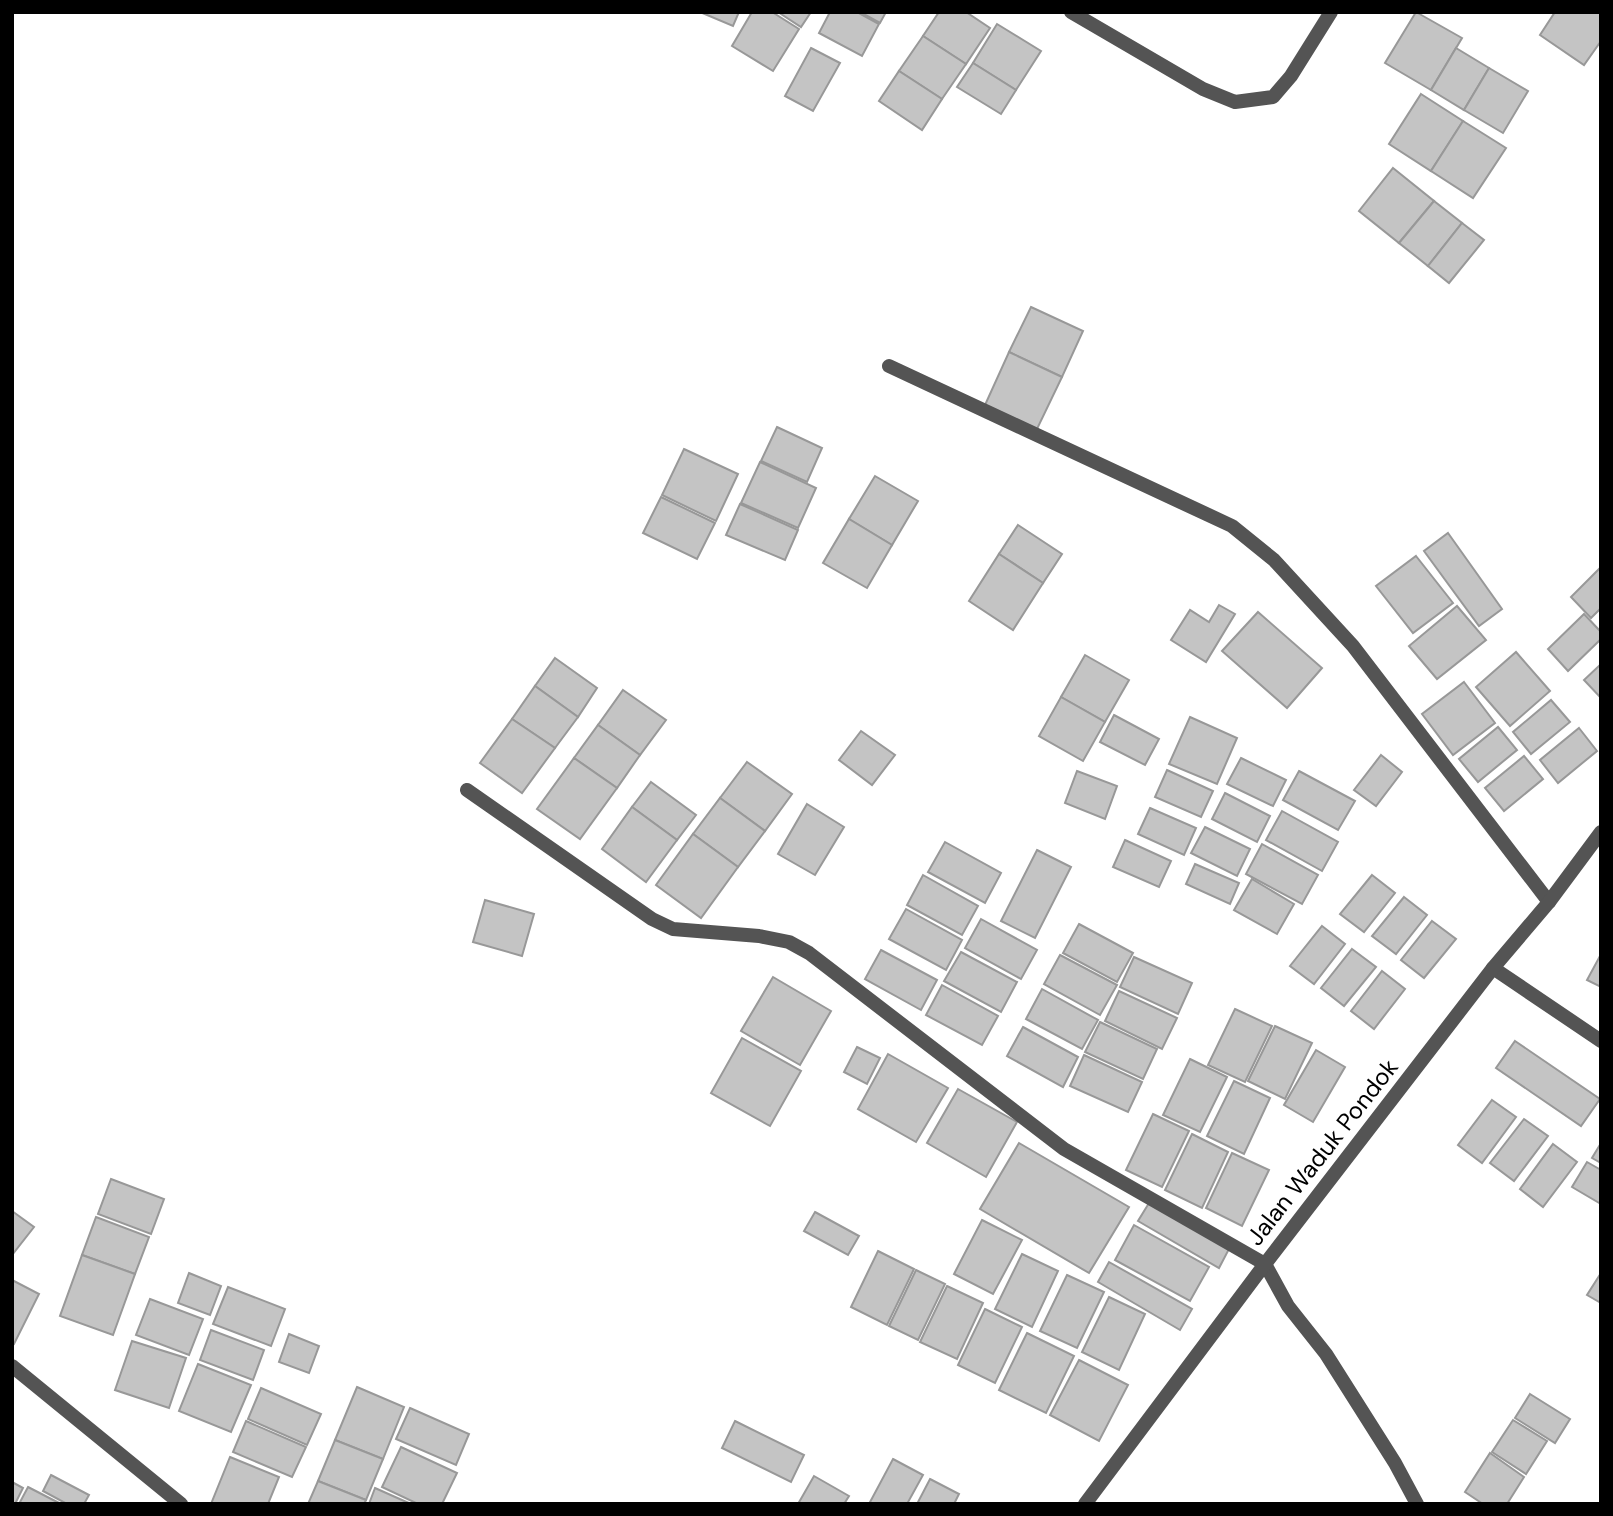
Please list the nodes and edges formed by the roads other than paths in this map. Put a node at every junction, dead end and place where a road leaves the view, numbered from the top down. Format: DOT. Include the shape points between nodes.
graph roads {
  1 [pos="1071,12"];
  2 [pos="1331,12"];
  3 [pos="889,366"];
  4 [pos="467,790"];
  5 [pos="1601,832"];
  6 [pos="1549,902"];
  7 [pos="1493,968"];
  8 [pos="1601,1041"];
  9 [pos="1265,1264"];
  10 [pos="12,1366"];
  11 [pos="181,1504"];
  12 [pos="1085,1504"];
  13 [pos="1417,1504"];
  1 -- 2 [label="street" via="1203,89 1235,102 1273,97"];
  3 -- 6 [label="street" via="1231,527 1273,560 1353,646"];
  4 -- 9 [label="street" via="673,929 759,936 789,942 809,953 1065,1149"];
  5 -- 6 [label="street, Jalan Waduk Pondok"];
  6 -- 7 [label="street, Jalan Waduk Pondok"];
  7 -- 8 [label="street"];
  7 -- 9 [label="street, Jalan Waduk Pondok"];
  9 -- 12 [label="street, Jalan Waduk Pondok"];
  9 -- 13 [label="street"];
  10 -- 11 [label="street"];
}
